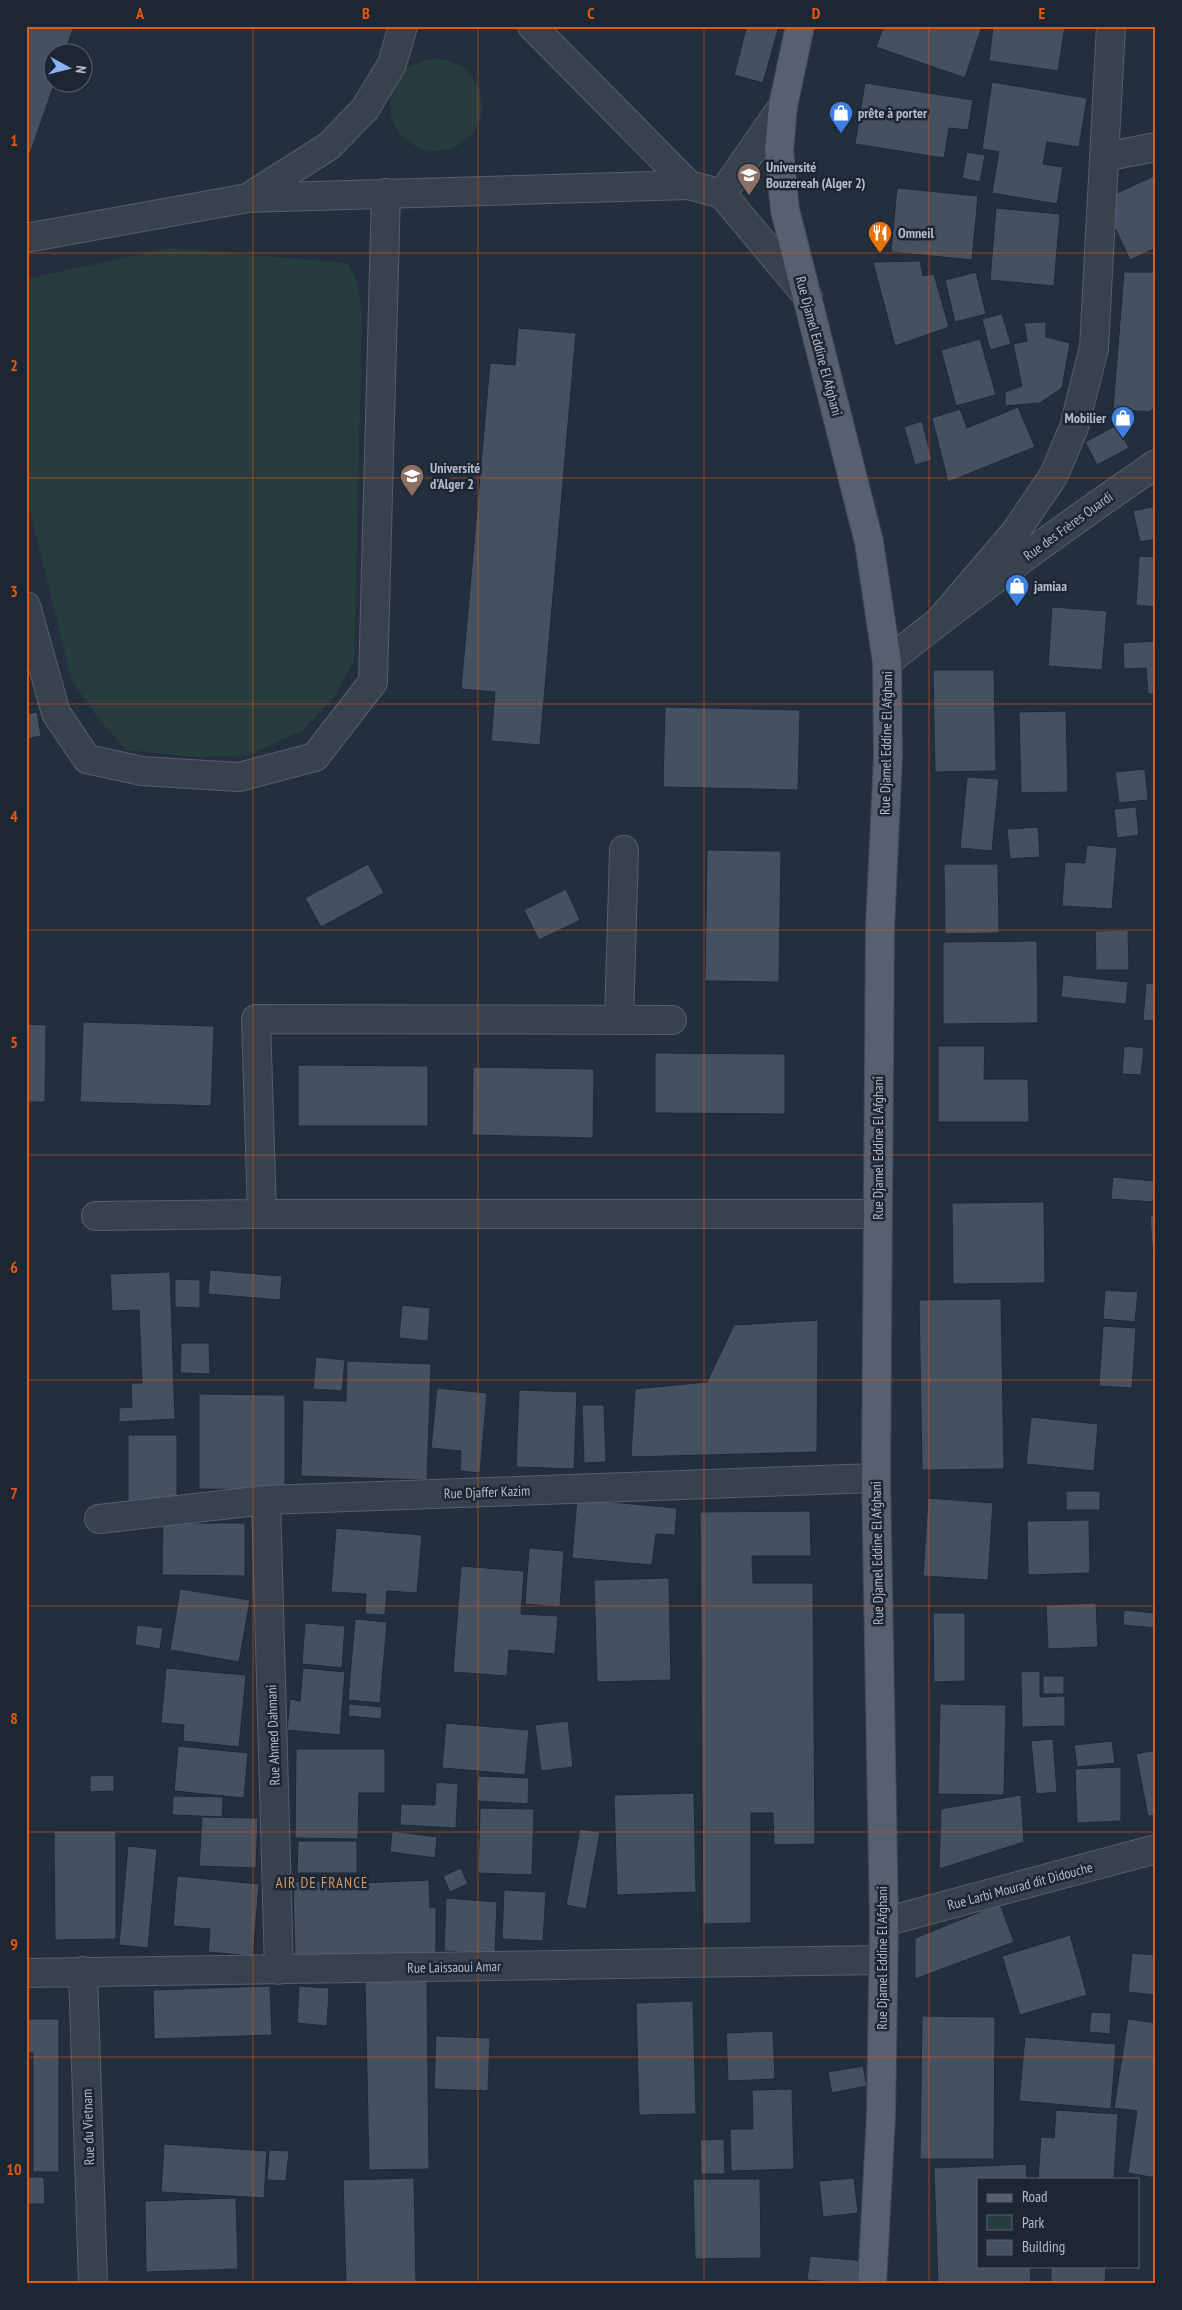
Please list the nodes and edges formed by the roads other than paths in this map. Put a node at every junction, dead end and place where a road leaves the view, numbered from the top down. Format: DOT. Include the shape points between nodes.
graph roads {
  1 [pos="403,26"];
  2 [pos="532,26"];
  3 [pos="800,26"];
  4 [pos="1111,26"];
  5 [pos="783,106"];
  6 [pos="1156,146"];
  7 [pos="1104,157"];
  8 [pos="689,185"];
  9 [pos="386,193"];
  10 [pos="722,194"];
  11 [pos="248,198"];
  12 [pos="26,238"];
  13 [pos="808,296"];
  14 [pos="1156,464"];
  15 [pos="26,606"];
  16 [pos="941,619"];
  17 [pos="887,662"];
  18 [pos="624,850"];
  19 [pos="619,1020"];
  20 [pos="672,1020"];
  21 [pos="262,1214"];
  22 [pos="877,1214"];
  23 [pos="96,1216"];
  24 [pos="876,1478"];
  25 [pos="266,1500"];
  26 [pos="99,1519"];
  27 [pos="1156,1849"];
  28 [pos="884,1922"];
  29 [pos="882,1960"];
  30 [pos="279,1970"];
  31 [pos="83,1971"];
  32 [pos="26,1973"];
  33 [pos="93,2284"];
  34 [pos="872,2284"];
  1 -- 11 [label="street" via="392,64 366,109 329,146"];
  2 -- 8 [label="street"];
  3 -- 5 [label="main road, Rue Djamel Eddine El Afghani"];
  4 -- 7 [label="street"];
  5 -- 10 [label="street"];
  5 -- 13 [label="main road, Rue Djamel Eddine El Afghani" via="780,151 784,210"];
  6 -- 7 [label="street"];
  7 -- 16 [label="street" via="1094,348 1074,427 1054,474 1016,531"];
  8 -- 9 [label="street"];
  8 -- 10 [label="street"];
  9 -- 11 [label="street"];
  9 -- 15 [label="street" via="373,682 315,758 239,777 142,771 87,759 56,713"];
  10 -- 13 [label="street"];
  11 -- 12 [label="street"];
  13 -- 17 [label="main road, Rue Djamel Eddine El Afghani" via="869,542"];
  14 -- 16 [label="street, Rue des Frères Ouardi"];
  16 -- 17 [label="street, Rue des Frères Ouardi"];
  17 -- 22 [label="main road, Rue Djamel Eddine El Afghani" via="888,757 880,927"];
  18 -- 19 [label="street"];
  19 -- 20 [label="street"];
  19 -- 21 [label="street" via="256,1019"];
  21 -- 22 [label="street"];
  21 -- 23 [label="street"];
  22 -- 24 [label="main road, Rue Djamel Eddine El Afghani"];
  24 -- 25 [label="street, Rue Djaffer Kazim"];
  24 -- 28 [label="main road, Rue Djamel Eddine El Afghani"];
  25 -- 26 [label="street, Rue Djaffer Kazim"];
  25 -- 30 [label="street, Rue Ahmed Dahmani"];
  27 -- 28 [label="street, Rue Larbi Mourad dit Didouche"];
  28 -- 29 [label="main road, Rue Djamel Eddine El Afghani"];
  29 -- 30 [label="street, Rue Laissaoui Amar"];
  29 -- 34 [label="main road, Rue Djamel Eddine El Afghani" via="881,2116"];
  30 -- 31 [label="street, Rue Laissaoui Amar"];
  31 -- 32 [label="street, Rue Laissaoui Amar"];
  31 -- 33 [label="street, Rue du Vietnam"];
}
